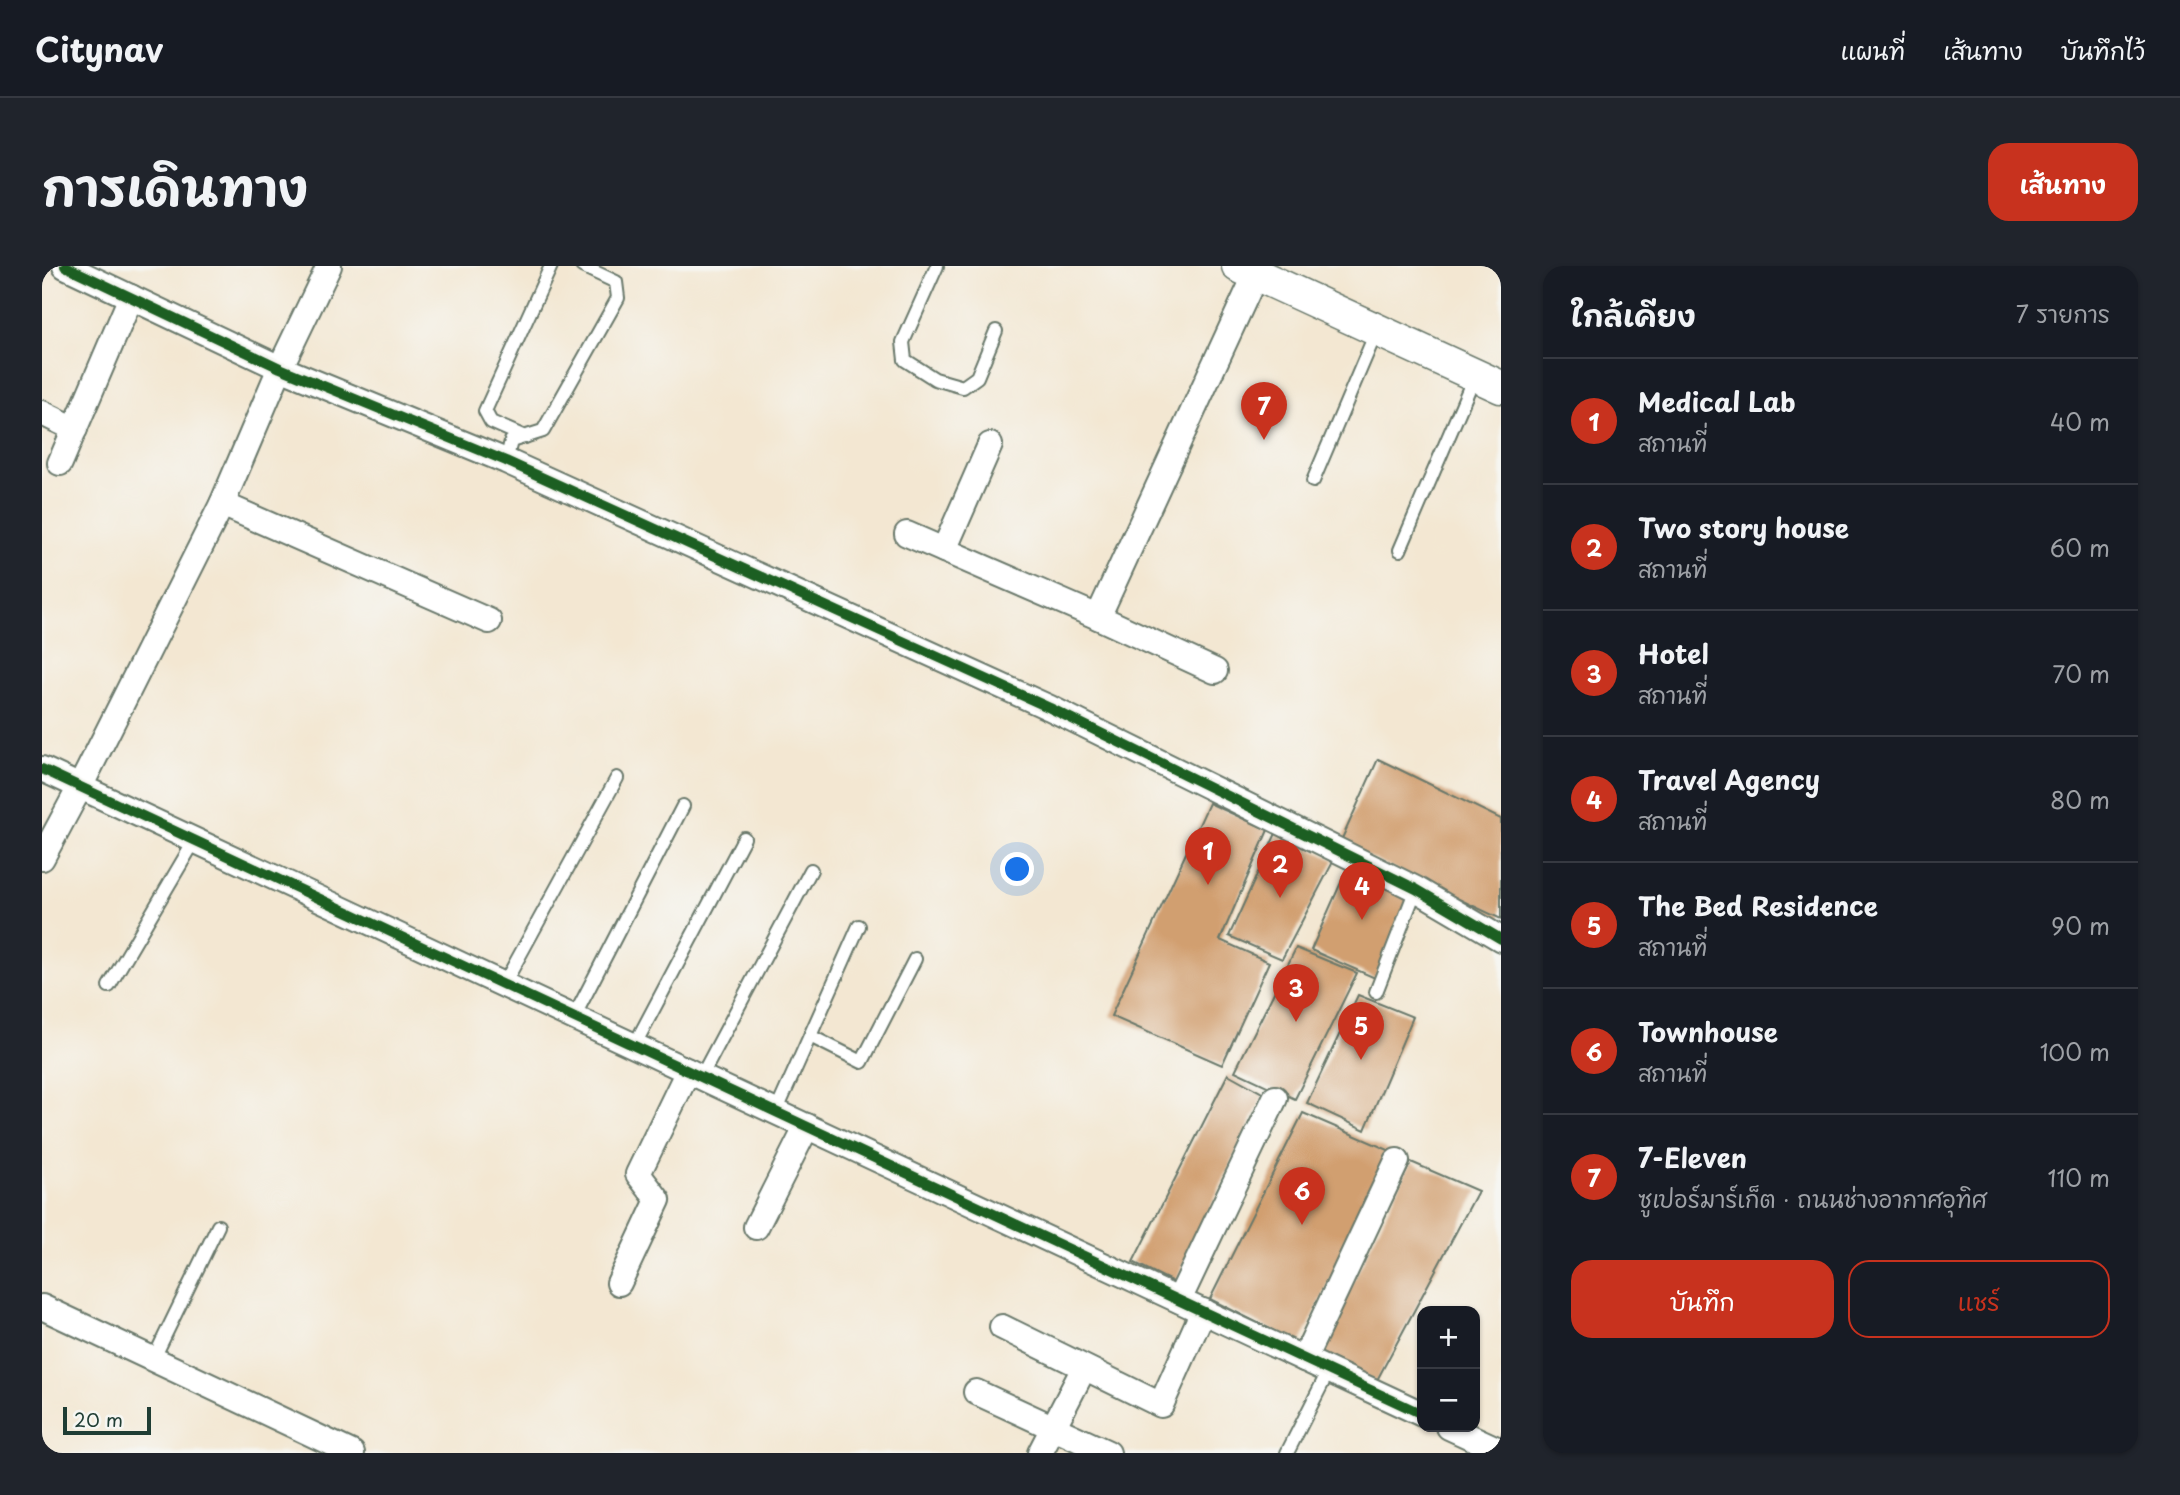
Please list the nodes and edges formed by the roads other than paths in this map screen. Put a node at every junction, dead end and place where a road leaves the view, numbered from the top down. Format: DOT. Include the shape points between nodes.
graph roads {
  1 [pos="65,266"];
  2 [pos="329,266"];
  3 [pos="551,266"];
  4 [pos="582,266"];
  5 [pos="937,266"];
  6 [pos="1251,269"];
  7 [pos="131,297"];
  8 [pos="1377,330"];
  9 [pos="996,331"];
  10 [pos="280,368"];
  11 [pos="1488,381"];
  12 [pos="42,413"];
  13 [pos="75,429"];
  14 [pos="525,437"];
  15 [pos="990,446"];
  16 [pos="506,461"];
  17 [pos="60,463"];
  18 [pos="1313,481"];
  19 [pos="222,505"];
  20 [pos="907,534"];
  21 [pos="944,550"];
  22 [pos="1400,550"];
  23 [pos="1098,617"];
  24 [pos="489,621"];
  25 [pos="1214,671"];
  26 [pos="42,769"];
  27 [pos="617,778"];
  28 [pos="80,787"];
  29 [pos="683,806"];
  30 [pos="744,838"];
  31 [pos="195,840"];
  32 [pos="42,858"];
  33 [pos="811,870"];
  34 [pos="1416,889"];
  35 [pos="859,926"];
  36 [pos="1501,939"];
  37 [pos="915,959"];
  38 [pos="504,984"];
  39 [pos="109,986"];
  40 [pos="1377,992"];
  41 [pos="573,1017"];
  42 [pos="810,1036"];
  43 [pos="634,1046"];
  44 [pos="695,1074"];
  45 [pos="1275,1098"];
  46 [pos="776,1112"];
  47 [pos="807,1126"];
  48 [pos="1397,1161"];
  49 [pos="218,1226"];
  50 [pos="756,1227"];
  51 [pos="619,1283"];
  52 [pos="1179,1300"];
  53 [pos="42,1307"];
  54 [pos="1203,1311"];
  55 [pos="1002,1327"];
  56 [pos="1304,1359"];
  57 [pos="153,1360"];
  58 [pos="1084,1368"];
  59 [pos="1329,1370"];
  60 [pos="976,1392"];
  61 [pos="1417,1412"];
  62 [pos="1053,1427"];
  63 [pos="1460,1432"];
  64 [pos="1501,1451"];
  65 [pos="352,1453"];
  66 [pos="1040,1453"];
  67 [pos="1108,1453"];
  68 [pos="1287,1453"];
  1 -- 7 [label="street"];
  2 -- 10 [label="street"];
  3 -- 14 [label="lane" via="485,411 491,422"];
  4 -- 14 [label="lane" via="617,282 618,298 543,431"];
  5 -- 9 [label="lane" via="903,342 905,360 935,379 962,387 977,377"];
  6 -- 8 [label="street"];
  6 -- 23 [label="street"];
  7 -- 10 [label="street"];
  7 -- 13 [label="street"];
  8 -- 11 [label="street"];
  8 -- 18 [label="lane"];
  10 -- 16 [label="street"];
  10 -- 19 [label="street"];
  11 -- 22 [label="lane"];
  12 -- 13 [label="street"];
  13 -- 17 [label="street"];
  14 -- 16 [label="lane" via="511,441"];
  15 -- 21 [label="street"];
  16 -- 34 [label="street" via="1050,708"];
  19 -- 24 [label="street"];
  19 -- 28 [label="street"];
  20 -- 21 [label="street"];
  21 -- 23 [label="street"];
  23 -- 25 [label="street"];
  26 -- 28 [label="street"];
  27 -- 38 [label="lane"];
  28 -- 31 [label="street"];
  28 -- 32 [label="street"];
  29 -- 41 [label="lane"];
  30 -- 43 [label="lane"];
  31 -- 38 [label="street"];
  31 -- 39 [label="lane"];
  33 -- 44 [label="lane"];
  34 -- 36 [label="street"];
  34 -- 40 [label="lane"];
  35 -- 42 [label="lane"];
  37 -- 42 [label="lane" via="862,1062"];
  38 -- 41 [label="street"];
  41 -- 43 [label="street"];
  42 -- 46 [label="lane"];
  43 -- 44 [label="street"];
  44 -- 46 [label="street"];
  44 -- 51 [label="street" via="638,1174 658,1200"];
  45 -- 52 [label="street"];
  46 -- 47 [label="street"];
  47 -- 50 [label="street"];
  47 -- 52 [label="street"];
  48 -- 56 [label="street"];
  49 -- 57 [label="lane"];
  52 -- 54 [label="street"];
  53 -- 57 [label="street"];
  54 -- 56 [label="street"];
  54 -- 58 [label="street" via="1161,1405"];
  55 -- 58 [label="street"];
  56 -- 59 [label="street"];
  57 -- 65 [label="street"];
  58 -- 62 [label="street"];
  59 -- 61 [label="street"];
  59 -- 68 [label="lane"];
  60 -- 62 [label="street"];
  62 -- 66 [label="street"];
  62 -- 67 [label="street"];
  63 -- 64 [label="street"];
}
